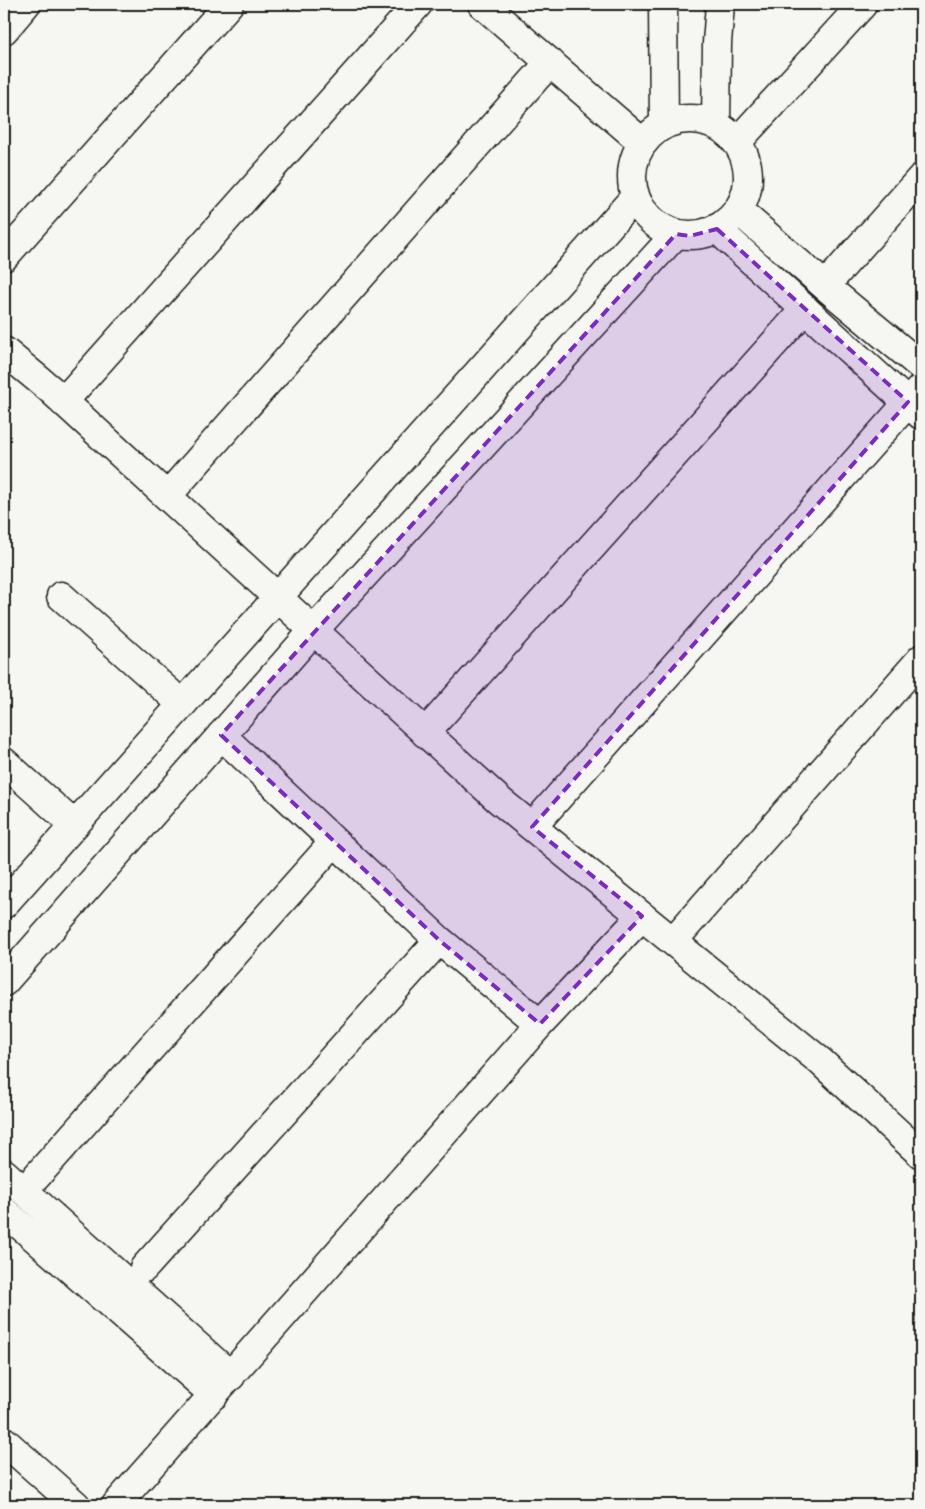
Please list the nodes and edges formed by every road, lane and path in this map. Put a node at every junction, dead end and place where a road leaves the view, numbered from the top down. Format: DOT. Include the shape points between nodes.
graph roads {
  1 [pos="26,4"];
  2 [pos="229,4"];
  3 [pos="418,4"];
  4 [pos="482,4"];
  5 [pos="663,4"];
  6 [pos="720,4"];
  7 [pos="863,4"];
  8 [pos="4,30"];
  9 [pos="550,62"];
  10 [pos="664,125"];
  11 [pos="716,125"];
  12 [pos="737,142"];
  13 [pos="643,143"];
  14 [pos="921,178"];
  15 [pos="636,197"];
  16 [pos="738,211"];
  17 [pos="717,229"];
  18 [pos="676,234"];
  19 [pos="4,257"];
  20 [pos="825,286"];
  21 [pos="804,309"];
  22 [pos="4,351"];
  23 [pos="921,366"];
  24 [pos="63,402"];
  25 [pos="917,402"];
  26 [pos="167,496"];
  27 [pos="61,596"];
  28 [pos="277,597"];
  29 [pos="314,630"];
  30 [pos="921,659"];
  31 [pos="182,704"];
  32 [pos="425,733"];
  33 [pos="221,735"];
  34 [pos="4,762"];
  35 [pos="74,825"];
  36 [pos="532,827"];
  37 [pos="334,842"];
  38 [pos="4,904"];
  39 [pos="642,916"];
  40 [pos="439,940"];
  41 [pos="673,941"];
  42 [pos="4,982"];
  43 [pos="540,1024"];
  44 [pos="921,1154"];
  45 [pos="4,1173"];
  46 [pos="36,1177"];
  47 [pos="4,1211"];
  48 [pos="144,1268"];
  49 [pos="223,1385"];
  50 [pos="4,1441"];
  51 [pos="76,1505"];
  52 [pos="116,1505"];
  1 -- 8 [label="street"];
  2 -- 19 [label="street"];
  3 -- 24 [label="street"];
  4 -- 9 [label="street"];
  5 -- 10 [label="street"];
  6 -- 11 [label="street"];
  7 -- 12 [label="street"];
  9 -- 13 [label="street"];
  9 -- 26 [label="street"];
  10 -- 11 [label="street" via="690,119"];
  10 -- 13 [label="street"];
  11 -- 12 [label="street"];
  12 -- 16 [label="street" via="748,169 745,198"];
  13 -- 15 [label="street" via="632,170"];
  14 -- 20 [label="street"];
  15 -- 18 [label="street" via="651,220"];
  15 -- 28 [label="street"];
  16 -- 17 [label="street"];
  16 -- 20 [label="street"];
  17 -- 18 [label="street" via="690,236"];
  17 -- 21 [label="street"];
  18 -- 29 [label="street"];
  20 -- 23 [label="street"];
  21 -- 25 [label="street"];
  21 -- 32 [label="street"];
  22 -- 24 [label="street"];
  24 -- 26 [label="street"];
  25 -- 36 [label="street"];
  26 -- 28 [label="street"];
  27 -- 31 [label="street"];
  28 -- 29 [label="street"];
  28 -- 31 [label="street"];
  29 -- 32 [label="street"];
  29 -- 33 [label="street"];
  30 -- 41 [label="street"];
  31 -- 35 [label="street"];
  32 -- 36 [label="street"];
  33 -- 37 [label="street"];
  33 -- 42 [label="street"];
  34 -- 35 [label="street"];
  35 -- 38 [label="street"];
  36 -- 39 [label="street"];
  37 -- 40 [label="street"];
  37 -- 46 [label="street"];
  39 -- 41 [label="street"];
  39 -- 43 [label="street"];
  40 -- 43 [label="street"];
  40 -- 48 [label="street"];
  41 -- 44 [label="street" via="820,1061"];
  43 -- 49 [label="street"];
  45 -- 49 [label="street"];
  47 -- 49 [label="street"];
  49 -- 52 [label="street"];
  50 -- 51 [label="street"];
}
